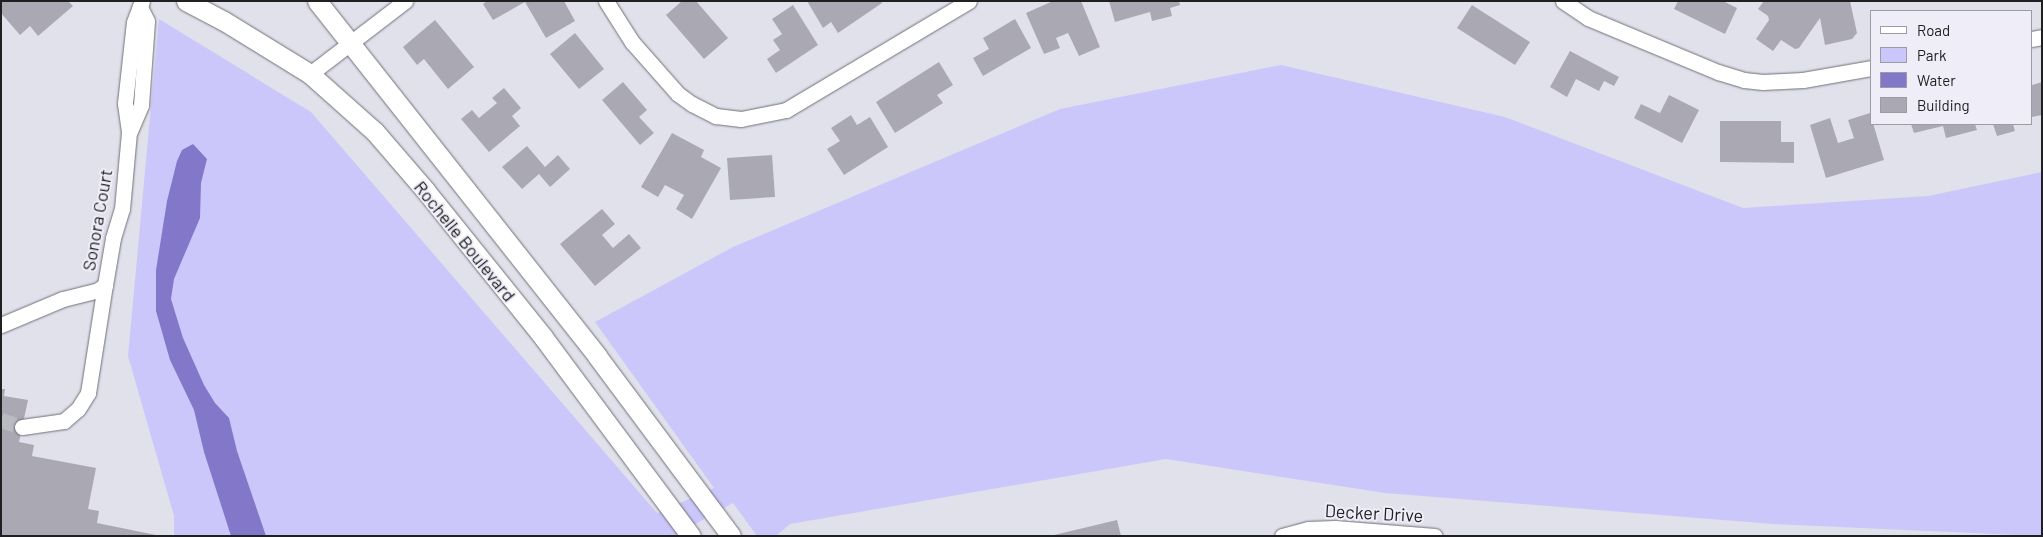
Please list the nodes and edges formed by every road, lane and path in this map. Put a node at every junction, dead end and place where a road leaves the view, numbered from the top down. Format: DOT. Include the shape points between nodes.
graph roads {
  1 [pos="186,1"];
  2 [pos="317,1"];
  3 [pos="405,1"];
  4 [pos="606,1"];
  5 [pos="969,1"];
  6 [pos="1563,1"];
  7 [pos="141,4"];
  8 [pos="349,42"];
  9 [pos="1870,68"];
  10 [pos="310,74"];
  11 [pos="105,285"];
  12 [pos="1,325"];
  13 [pos="22,427"];
  14 [pos="691,536"];
  15 [pos="731,536"];
  16 [pos="1282,536"];
  17 [pos="1434,536"];
  1 -- 10 [label="main road, Rochelle Boulevard"];
  2 -- 8 [label="main road, Rochelle Boulevard"];
  3 -- 8 [label="street"];
  4 -- 5 [label="street" via="632,42 678,94 716,116 741,119 786,110"];
  6 -- 9 [label="street" via="1588,18 1744,80 1803,80"];
  7 -- 11 [label="street, Sonora Court" via="134,22 125,103 129,132 122,210 113,238"];
  8 -- 10 [label="street"];
  8 -- 15 [label="main road, Rochelle Boulevard" via="597,356"];
  10 -- 14 [label="main road, Rochelle Boulevard" via="375,132 425,190 543,337"];
  11 -- 12 [label="street, Sonora Court"];
  11 -- 13 [label="street, Sonora Court" via="88,393 78,409 64,421"];
  16 -- 17 [label="street, Decker Drive" via="1308,529 1335,528"];
}
